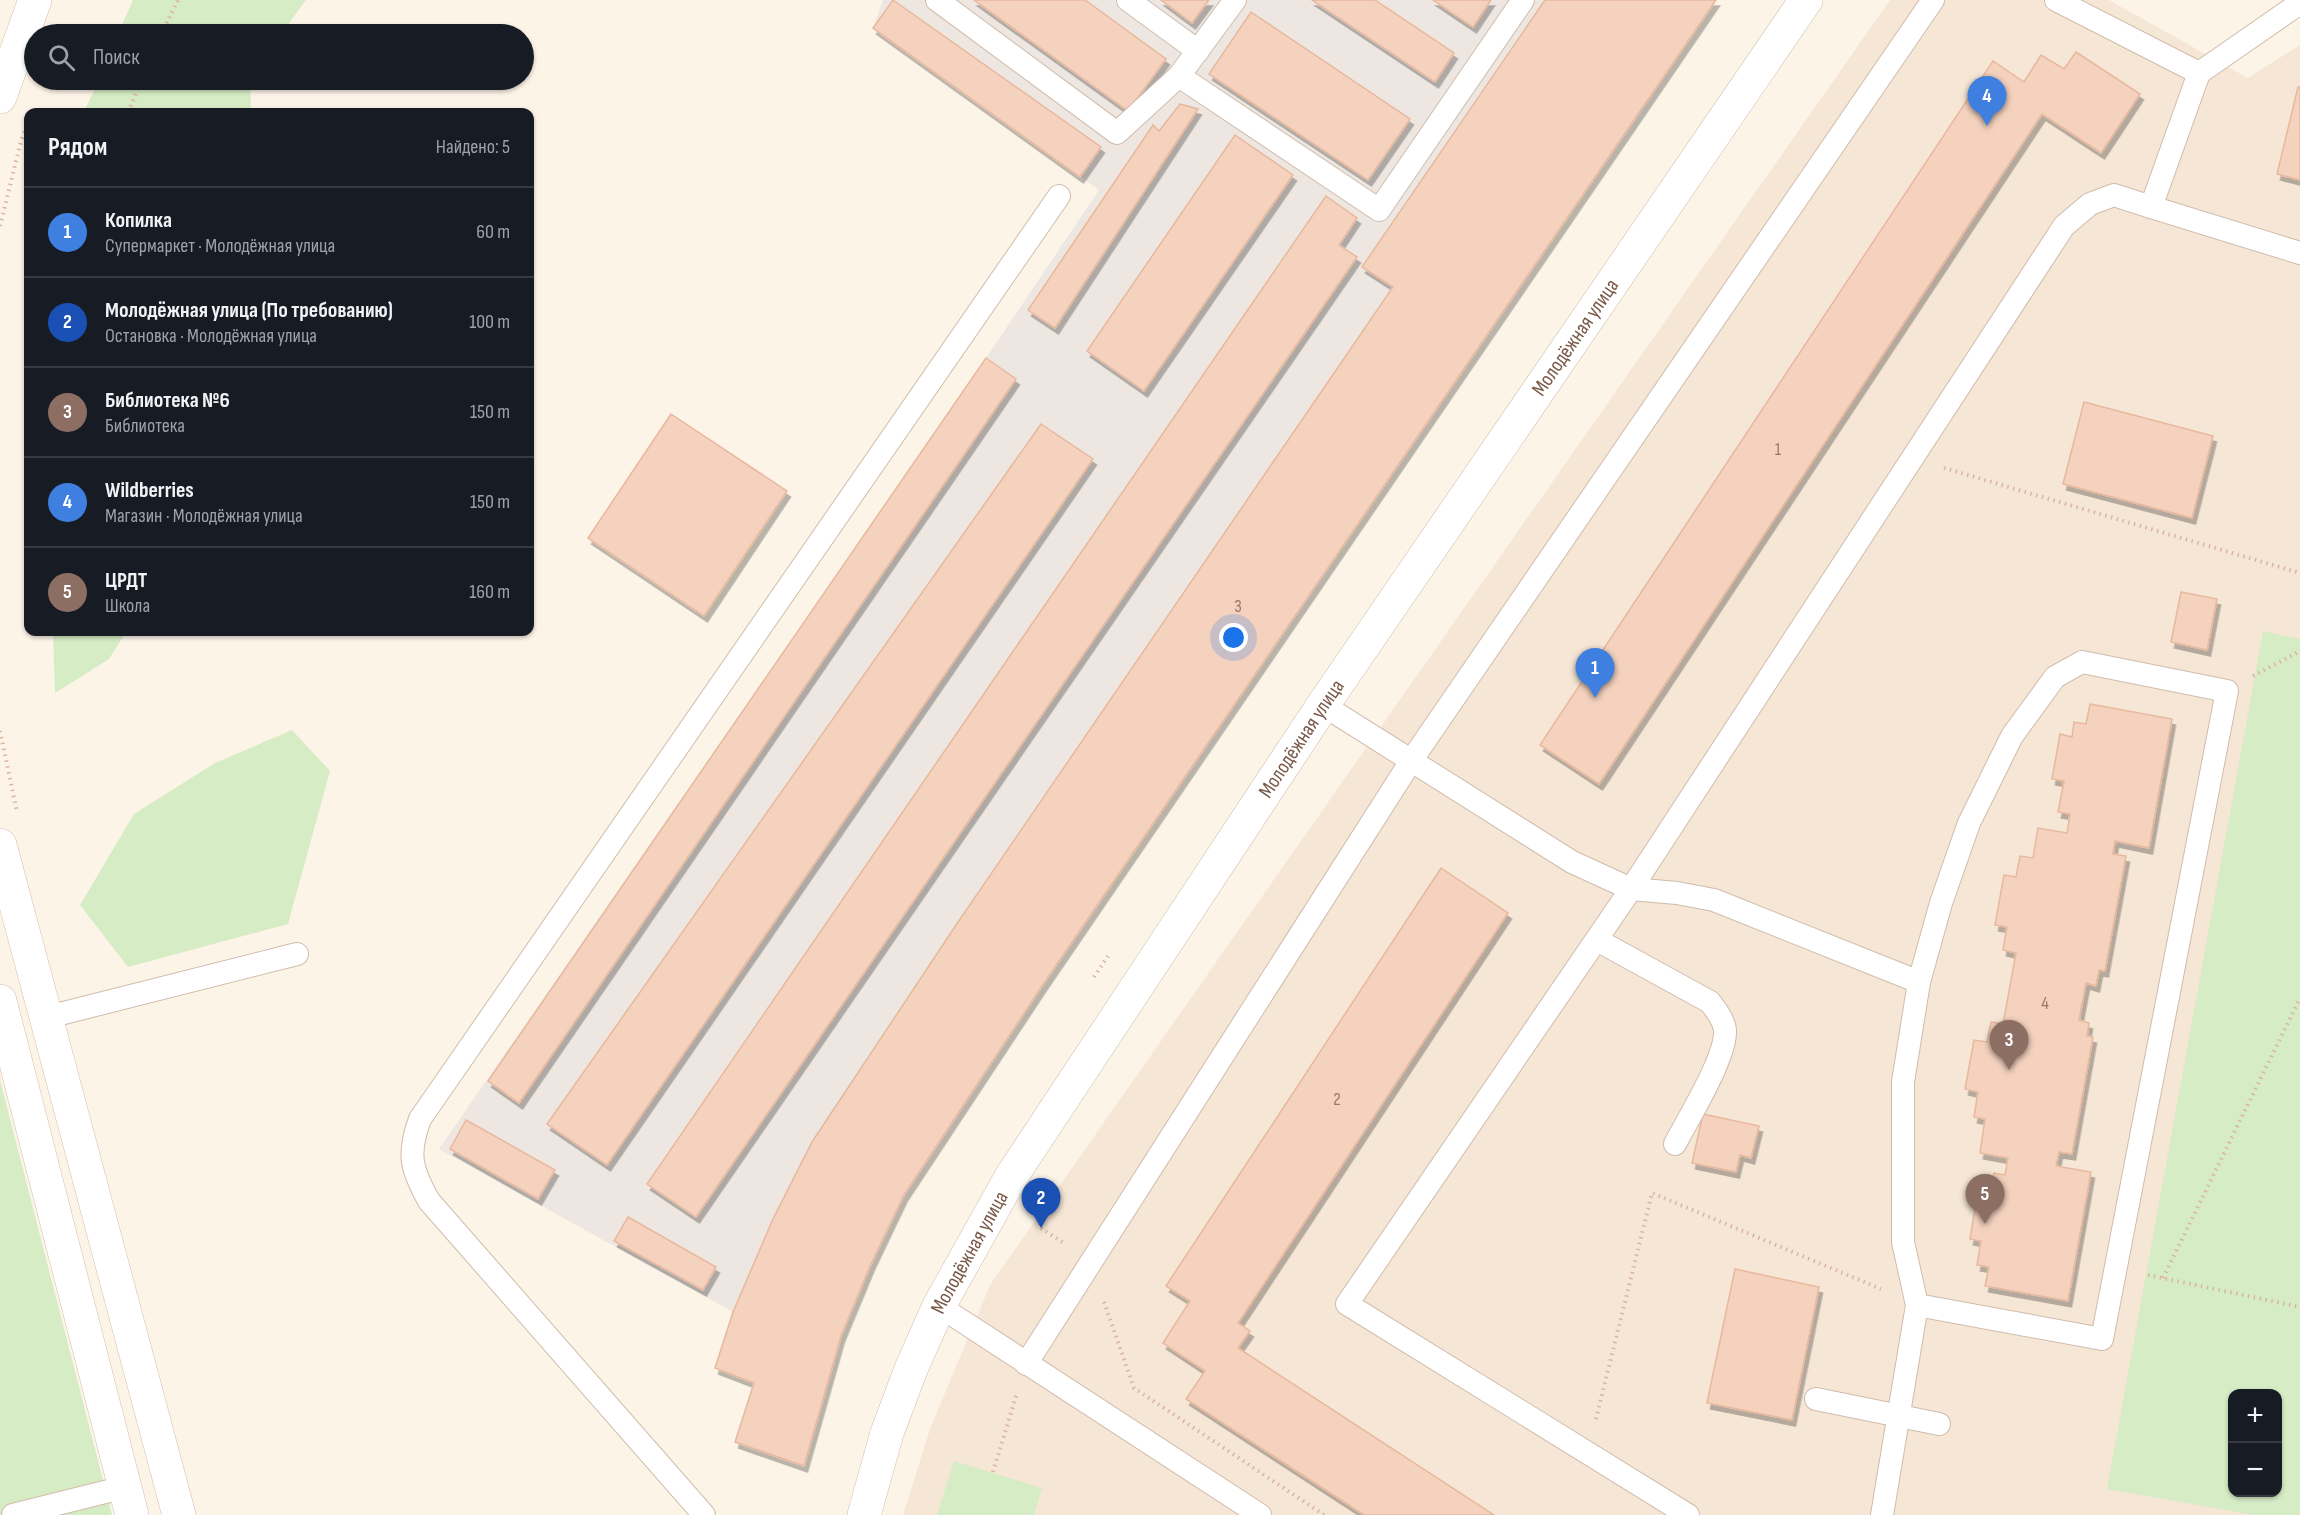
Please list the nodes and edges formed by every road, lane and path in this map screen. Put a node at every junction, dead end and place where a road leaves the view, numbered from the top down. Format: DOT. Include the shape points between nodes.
graph roads {
  1 [pos="35,0"];
  2 [pos="178,0"];
  3 [pos="937,0"];
  4 [pos="1128,0"];
  5 [pos="1235,0"];
  6 [pos="1523,0"];
  7 [pos="1806,0"];
  8 [pos="1933,0"];
  9 [pos="2056,0"];
  10 [pos="2300,3"];
  11 [pos="26,24"];
  12 [pos="166,24"];
  13 [pos="24,30"];
  14 [pos="1198,51"];
  15 [pos="2199,73"];
  16 [pos="1179,76"];
  17 [pos="138,90"];
  18 [pos="0,97"];
  19 [pos="130,108"];
  20 [pos="24,133"];
  21 [pos="1059,196"];
  22 [pos="2151,207"];
  23 [pos="0,226"];
  24 [pos="2300,253"];
  25 [pos="1912,458"];
  26 [pos="2300,573"];
  27 [pos="2300,651"];
  28 [pos="2227,691"];
  29 [pos="1323,705"];
  30 [pos="1411,761"];
  31 [pos="0,845"];
  32 [pos="1631,889"];
  33 [pos="1597,940"];
  34 [pos="297,954"];
  35 [pos="1919,982"];
  36 [pos="2300,998"];
  37 [pos="0,1001"];
  38 [pos="44,1018"];
  39 [pos="1675,1144"];
  40 [pos="1090,1263"];
  41 [pos="2116,1269"];
  42 [pos="2163,1278"];
  43 [pos="1917,1305"];
  44 [pos="939,1306"];
  45 [pos="2300,1307"];
  46 [pos="1026,1364"];
  47 [pos="1816,1399"];
  48 [pos="1899,1416"];
  49 [pos="1939,1424"];
  50 [pos="1587,1453"];
  51 [pos="993,1472"];
  52 [pos="128,1501"];
  53 [pos="14,1515"];
  54 [pos="179,1515"];
  55 [pos="704,1515"];
  56 [pos="864,1515"];
  57 [pos="1260,1515"];
  58 [pos="1324,1515"];
  59 [pos="1688,1515"];
  60 [pos="1882,1515"];
  1 -- 11 [label="street"];
  2 -- 12 [label="path"];
  3 -- 16 [label="lane" via="1117,132"];
  4 -- 14 [label="lane"];
  5 -- 14 [label="lane"];
  6 -- 16 [label="lane" via="1379,210"];
  7 -- 29 [label="street, Молодёжная улица"];
  8 -- 30 [label="lane"];
  9 -- 15 [label="lane"];
  10 -- 15 [label="lane"];
  13 -- 18 [label="street"];
  14 -- 16 [label="lane"];
  15 -- 22 [label="lane"];
  17 -- 19 [label="path"];
  20 -- 23 [label="path"];
  21 -- 55 [label="lane" via="420,1119 413,1136 411,1158 416,1178 429,1201"];
  22 -- 24 [label="lane"];
  22 -- 25 [label="lane" via="2114,195 2090,204 2064,226"];
  25 -- 26 [label="path"];
  25 -- 32 [label="lane"];
  27 -- 28 [label="path"];
  28 -- 35 [label="lane" via="2082,662 2055,677 2012,736 1969,823"];
  28 -- 41 [label="lane"];
  29 -- 30 [label="lane"];
  29 -- 44 [label="street, Молодёжная улица" via="1011,1177"];
  30 -- 32 [label="lane" via="1572,862"];
  30 -- 40 [label="lane"];
  31 -- 38 [label="street"];
  32 -- 33 [label="lane"];
  32 -- 35 [label="lane" via="1714,900"];
  33 -- 39 [label="lane" via="1710,1002 1725,1030 1721,1054"];
  33 -- 50 [label="lane" via="1347,1304"];
  34 -- 38 [label="lane"];
  35 -- 43 [label="lane" via="1903,1082 1903,1242"];
  36 -- 42 [label="path"];
  37 -- 52 [label="street"];
  38 -- 54 [label="street"];
  40 -- 46 [label="lane"];
  40 -- 58 [label="path" via="1134,1388"];
  41 -- 42 [label="path"];
  41 -- 43 [label="lane" via="2102,1339"];
  42 -- 45 [label="path"];
  43 -- 48 [label="lane"];
  43 -- 50 [label="path" via="1652,1193"];
  44 -- 46 [label="lane"];
  44 -- 56 [label="street, Молодёжная улица" via="887,1433"];
  46 -- 51 [label="path"];
  46 -- 57 [label="lane"];
  47 -- 48 [label="lane"];
  48 -- 49 [label="lane"];
  48 -- 60 [label="lane"];
  50 -- 59 [label="lane"];
  52 -- 53 [label="lane"];
}
